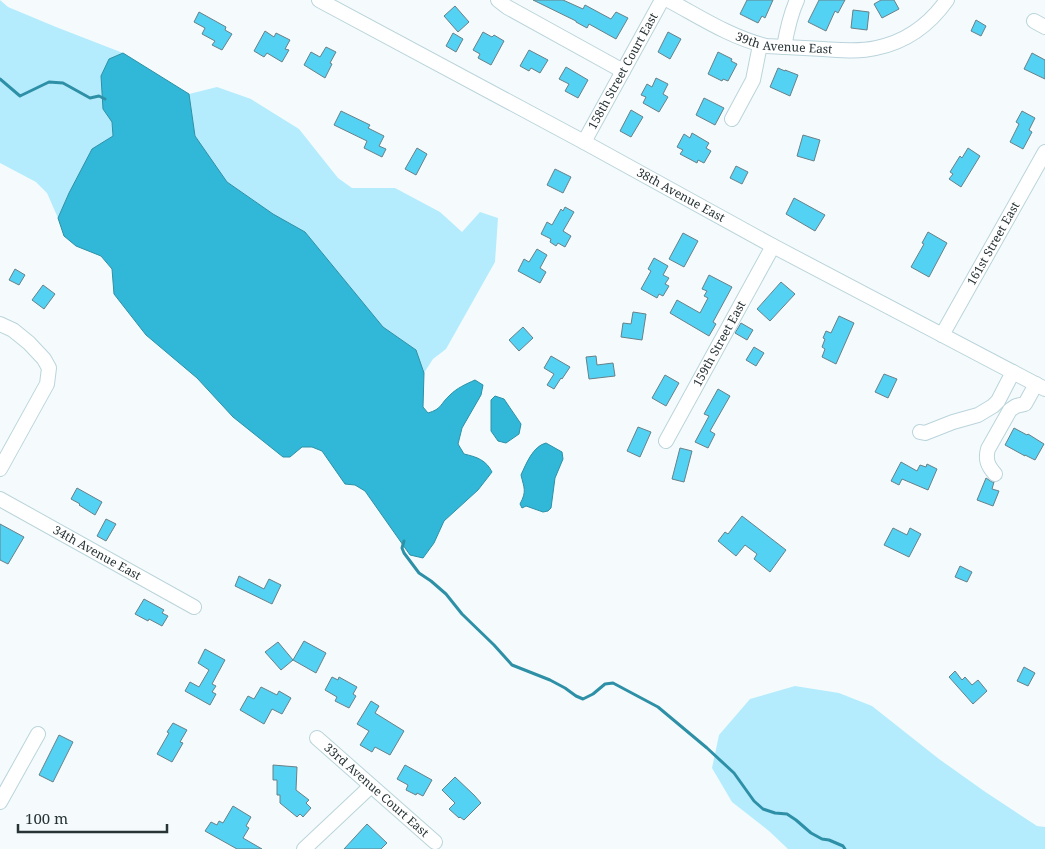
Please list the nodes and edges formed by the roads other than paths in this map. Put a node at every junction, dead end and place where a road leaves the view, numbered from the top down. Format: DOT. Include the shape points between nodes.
graph roads {
  1 [pos="319,0"];
  2 [pos="498,0"];
  3 [pos="662,0"];
  4 [pos="668,0"];
  5 [pos="797,0"];
  6 [pos="947,0"];
  7 [pos="760,44"];
  8 [pos="784,47"];
  9 [pos="623,70"];
  10 [pos="732,119"];
  11 [pos="584,142"];
  12 [pos="1045,152"];
  13 [pos="773,246"];
  14 [pos="0,324"];
  15 [pos="942,335"];
  16 [pos="1013,372"];
  17 [pos="1040,387"];
  18 [pos="920,432"];
  19 [pos="666,441"];
  20 [pos="0,469"];
  21 [pos="996,474"];
  22 [pos="0,499"];
  23 [pos="194,607"];
  24 [pos="38,734"];
  25 [pos="317,738"];
  26 [pos="371,786"];
  27 [pos="0,802"];
  28 [pos="435,842"];
  29 [pos="304,849"];
  1 -- 11 [label="street, 38th Avenue East"];
  2 -- 9 [label="street"];
  3 -- 9 [label="street, 158th Street Court East"];
  4 -- 7 [label="street, 39th Avenue East" via="724,31"];
  5 -- 8 [label="street"];
  6 -- 8 [label="street, 39th Avenue East" via="924,26 907,37 877,48"];
  7 -- 8 [label="street, 39th Avenue East"];
  7 -- 10 [label="street" via="753,80"];
  9 -- 11 [label="street, 158th Street Court East"];
  11 -- 13 [label="street, 38th Avenue East"];
  12 -- 15 [label="street, 161st Street East"];
  13 -- 15 [label="street, 38th Avenue East"];
  13 -- 19 [label="street, 159th Street East"];
  14 -- 20 [label="street" via="29,343 49,368 47,384"];
  15 -- 16 [label="street, 38th Avenue East"];
  16 -- 17 [label="street, 38th Avenue East"];
  16 -- 18 [label="street" via="993,406 978,415"];
  17 -- 21 [label="street" via="1025,404 1010,410 988,449 987,462"];
  22 -- 23 [label="street, 34th Avenue East"];
  24 -- 27 [label="street"];
  25 -- 26 [label="street, 33rd Avenue Court East"];
  26 -- 28 [label="street, 33rd Avenue Court East"];
  26 -- 29 [label="street"];
}
